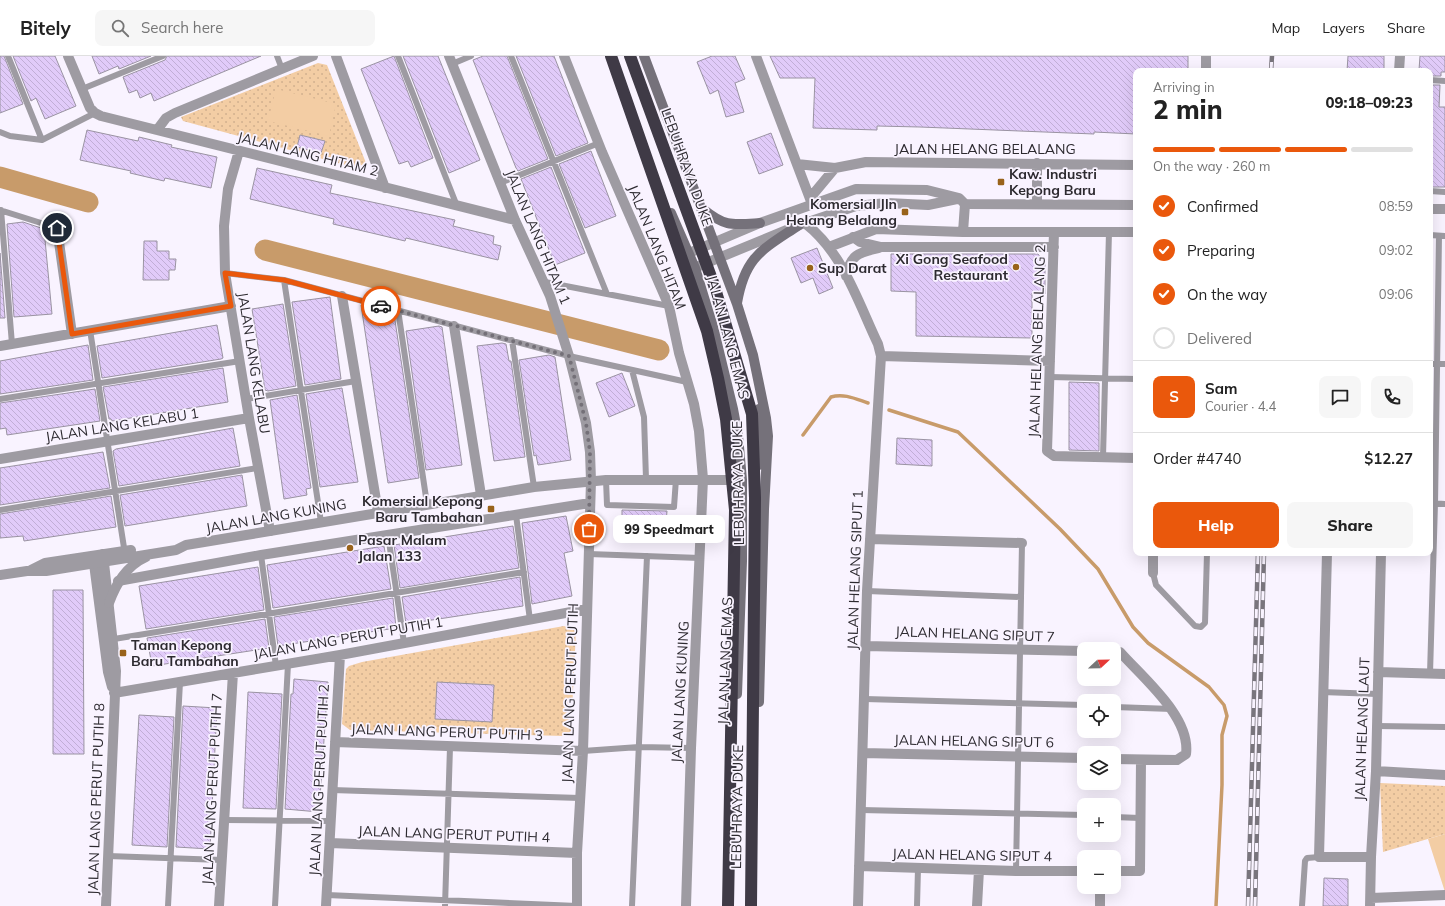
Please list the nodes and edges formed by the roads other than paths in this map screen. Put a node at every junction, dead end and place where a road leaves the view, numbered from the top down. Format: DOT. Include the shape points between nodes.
graph roads {
  1 [pos="8,56"];
  2 [pos="68,56"];
  3 [pos="163,56"];
  4 [pos="277,56"];
  5 [pos="313,56"];
  6 [pos="336,56"];
  7 [pos="398,56"];
  8 [pos="471,56"];
  9 [pos="511,56"];
  10 [pos="564,56"];
  11 [pos="606,56"];
  12 [pos="611,56"];
  13 [pos="630,56"];
  14 [pos="644,56"];
  15 [pos="756,56"];
  16 [pos="1206,56"];
  17 [pos="1400,56"];
  18 [pos="450,60"];
  19 [pos="1206,68"];
  20 [pos="1400,68"];
  21 [pos="282,69"];
  22 [pos="1433,80"];
  23 [pos="1445,81"];
  24 [pos="82,89"];
  25 [pos="95,113"];
  26 [pos="157,130"];
  27 [pos="0,132"];
  28 [pos="42,140"];
  29 [pos="599,143"];
  30 [pos="239,151"];
  31 [pos="553,161"];
  32 [pos="1037,163"];
  33 [pos="797,164"];
  34 [pos="1133,165"];
  35 [pos="835,168"];
  36 [pos="500,183"];
  37 [pos="385,188"];
  38 [pos="1433,191"];
  39 [pos="1445,192"];
  40 [pos="811,201"];
  41 [pos="962,201"];
  42 [pos="1037,204"];
  43 [pos="1133,205"];
  44 [pos="457,206"];
  45 [pos="701,208"];
  46 [pos="1433,209"];
  47 [pos="1445,209"];
  48 [pos="0,210"];
  49 [pos="515,220"];
  50 [pos="760,223"];
  51 [pos="802,224"];
  52 [pos="57,228"];
  53 [pos="963,232"];
  54 [pos="1054,232"];
  55 [pos="1109,232"];
  56 [pos="1133,232"];
  57 [pos="1442,236"];
  58 [pos="853,237"];
  59 [pos="715,242"];
  60 [pos="829,247"];
  61 [pos="880,247"];
  62 [pos="1054,247"];
  63 [pos="689,253"];
  64 [pos="720,258"];
  65 [pos="695,268"];
  66 [pos="225,273"];
  67 [pos="846,276"];
  68 [pos="284,280"];
  69 [pos="545,282"];
  70 [pos="607,294"];
  71 [pos="342,296"];
  72 [pos="737,304"];
  73 [pos="231,306"];
  74 [pos="669,306"];
  75 [pos="398,310"];
  76 [pos="454,326"];
  77 [pos="90,330"];
  78 [pos="72,334"];
  79 [pos="512,340"];
  80 [pos="12,344"];
  81 [pos="0,346"];
  82 [pos="568,352"];
  83 [pos="880,356"];
  84 [pos="240,361"];
  85 [pos="1050,361"];
  86 [pos="1433,364"];
  87 [pos="1437,364"];
  88 [pos="1445,364"];
  89 [pos="632,370"];
  90 [pos="1050,377"];
  91 [pos="1105,378"];
  92 [pos="1133,380"];
  93 [pos="356,381"];
  94 [pos="687,382"];
  95 [pos="98,383"];
  96 [pos="758,386"];
  97 [pos="301,390"];
  98 [pos="0,399"];
  99 [pos="246,399"];
  100 [pos="249,418"];
  101 [pos="107,442"];
  102 [pos="1103,457"];
  103 [pos="1133,458"];
  104 [pos="0,459"];
  105 [pos="258,468"];
  106 [pos="646,479"];
  107 [pos="676,479"];
  108 [pos="703,479"];
  109 [pos="606,480"];
  110 [pos="742,480"];
  111 [pos="591,481"];
  112 [pos="534,487"];
  113 [pos="115,491"];
  114 [pos="481,496"];
  115 [pos="590,503"];
  116 [pos="1433,503"];
  117 [pos="427,504"];
  118 [pos="1445,504"];
  119 [pos="0,510"];
  120 [pos="378,512"];
  121 [pos="516,515"];
  122 [pos="321,522"];
  123 [pos="270,531"];
  124 [pos="388,535"];
  125 [pos="870,539"];
  126 [pos="1022,543"];
  127 [pos="186,545"];
  128 [pos="159,552"];
  129 [pos="126,554"];
  130 [pos="588,554"];
  131 [pos="261,555"];
  132 [pos="647,556"];
  133 [pos="1153,556"];
  134 [pos="1207,556"];
  135 [pos="1327,556"];
  136 [pos="1381,556"];
  137 [pos="1432,556"];
  138 [pos="700,558"];
  139 [pos="98,559"];
  140 [pos="524,572"];
  141 [pos="1153,573"];
  142 [pos="0,575"];
  143 [pos="118,581"];
  144 [pos="867,591"];
  145 [pos="396,593"];
  146 [pos="1022,597"];
  147 [pos="109,603"];
  148 [pos="586,609"];
  149 [pos="269,613"];
  150 [pos="530,620"];
  151 [pos="114,640"];
  152 [pos="404,643"];
  153 [pos="866,646"];
  154 [pos="1019,650"];
  155 [pos="1077,651"];
  156 [pos="1121,653"];
  157 [pos="340,655"];
  158 [pos="288,664"];
  159 [pos="276,666"];
  160 [pos="1378,672"];
  161 [pos="232,673"];
  162 [pos="1430,674"];
  163 [pos="1445,674"];
  164 [pos="180,682"];
  165 [pos="1322,692"];
  166 [pos="114,693"];
  167 [pos="1378,694"];
  168 [pos="865,699"];
  169 [pos="1018,703"];
  170 [pos="1077,706"];
  171 [pos="1121,707"];
  172 [pos="1172,709"];
  173 [pos="1377,726"];
  174 [pos="1445,727"];
  175 [pos="335,742"];
  176 [pos="450,747"];
  177 [pos="639,747"];
  178 [pos="691,748"];
  179 [pos="583,751"];
  180 [pos="863,753"];
  181 [pos="1019,756"];
  182 [pos="1077,758"];
  183 [pos="1121,759"];
  184 [pos="1141,760"];
  185 [pos="1376,771"];
  186 [pos="1445,775"];
  187 [pos="332,790"];
  188 [pos="449,794"];
  189 [pos="580,798"];
  190 [pos="861,810"];
  191 [pos="1018,813"];
  192 [pos="1077,815"];
  193 [pos="1121,817"];
  194 [pos="1140,818"];
  195 [pos="224,820"];
  196 [pos="279,820"];
  197 [pos="331,821"];
  198 [pos="330,843"];
  199 [pos="447,848"];
  200 [pos="577,853"];
  201 [pos="108,856"];
  202 [pos="1320,857"];
  203 [pos="1371,857"];
  204 [pos="171,858"];
  205 [pos="222,860"];
  206 [pos="860,866"];
  207 [pos="918,868"];
  208 [pos="979,870"];
  209 [pos="1016,871"];
  210 [pos="1077,871"];
  211 [pos="1121,871"];
  212 [pos="1100,894"];
  213 [pos="327,895"];
  214 [pos="1445,895"];
  215 [pos="1370,902"];
  216 [pos="445,903"];
  217 [pos="106,906"];
  218 [pos="168,906"];
  219 [pos="219,906"];
  220 [pos="275,906"];
  221 [pos="326,906"];
  222 [pos="577,906"];
  223 [pos="632,906"];
  224 [pos="686,906"];
  225 [pos="729,906"];
  226 [pos="750,906"];
  227 [pos="756,906"];
  228 [pos="858,906"];
  229 [pos="917,906"];
  230 [pos="978,906"];
  231 [pos="1100,906"];
  232 [pos="1302,906"];
  1 -- 28 [label="lane"];
  2 -- 24 [label="street"];
  3 -- 24 [label="lane"];
  4 -- 21 [label="lane"];
  5 -- 21 [label="street"];
  6 -- 37 [label="street"];
  7 -- 44 [label="lane"];
  8 -- 18 [label="lane"];
  9 -- 31 [label="lane"];
  10 -- 29 [label="street, JALAN LANG HITAM"];
  11 -- 63 [label="main road, JALAN LANG EMAS" via="662,196"];
  12 -- 225 [label="highway, LEBUHRAYA DUKE" via="707,331 728,435 736,510"];
  13 -- 226 [label="highway, LEBUHRAYA DUKE" via="714,285 752,414 755,498"];
  14 -- 45 [label="main road, JALAN LANG EMAS"];
  15 -- 33 [label="street"];
  16 -- 19 [label="street"];
  17 -- 20 [label="street"];
  18 -- 36 [label="street, JALAN LANG HITAM 1"];
  21 -- 26 [label="street" via="175,113 166,118"];
  22 -- 23 [label="lane"];
  24 -- 25 [label="street" via="90,108"];
  25 -- 26 [label="street, JALAN LANG HITAM 2"];
  25 -- 28 [label="lane"];
  26 -- 30 [label="street, JALAN LANG HITAM 2"];
  27 -- 28 [label="lane" via="10,136"];
  29 -- 31 [label="lane"];
  29 -- 74 [label="street, JALAN LANG HITAM"];
  30 -- 37 [label="street, JALAN LANG HITAM 2"];
  30 -- 66 [label="street, JALAN LANG KELABU" via="228,189 224,226"];
  31 -- 36 [label="lane"];
  31 -- 70 [label="lane"];
  32 -- 34 [label="street, JALAN HELANG BELALANG"];
  32 -- 35 [label="street, JALAN HELANG BELALANG" via="866,162"];
  32 -- 42 [label="street"];
  33 -- 35 [label="street, JALAN HELANG BELALANG"];
  33 -- 40 [label="street"];
  35 -- 40 [label="street"];
  36 -- 49 [label="street, JALAN LANG HITAM 1"];
  37 -- 44 [label="street, JALAN LANG HITAM 2"];
  38 -- 39 [label="lane"];
  40 -- 41 [label="street" via="856,189 871,188 927,190"];
  40 -- 50 [label="street"];
  41 -- 42 [label="street"];
  41 -- 51 [label="street" via="928,205 887,203 856,206"];
  41 -- 53 [label="street"];
  42 -- 43 [label="street"];
  44 -- 49 [label="street, JALAN LANG HITAM 2"];
  45 -- 50 [label="main road" via="724,223"];
  45 -- 59 [label="main road, JALAN LANG EMAS"];
  46 -- 47 [label="street"];
  48 -- 52 [label="lane"];
  48 -- 80 [label="lane"];
  49 -- 69 [label="street, JALAN LANG HITAM 1"];
  50 -- 59 [label="street"];
  51 -- 60 [label="street, JALAN HELANG SIPUT 1" via="817,233"];
  51 -- 64 [label="street"];
  51 -- 72 [label="main road" via="763,250 749,264 740,286"];
  52 -- 78 [label="street"];
  53 -- 54 [label="street"];
  53 -- 58 [label="street" via="876,229"];
  54 -- 55 [label="street"];
  54 -- 62 [label="street, JALAN HELANG BELALANG 2"];
  55 -- 56 [label="street"];
  55 -- 91 [label="lane"];
  57 -- 87 [label="lane"];
  58 -- 60 [label="street"];
  58 -- 61 [label="street" via="860,242"];
  59 -- 63 [label="street"];
  59 -- 64 [label="main road, JALAN LANG EMAS"];
  60 -- 67 [label="street, JALAN HELANG SIPUT 1"];
  61 -- 62 [label="street"];
  61 -- 67 [label="street" via="853,258"];
  62 -- 85 [label="street, JALAN HELANG BELALANG 2"];
  63 -- 65 [label="main road, JALAN LANG EMAS"];
  64 -- 65 [label="street"];
  64 -- 72 [label="main road, JALAN LANG EMAS"];
  65 -- 110 [label="main road, JALAN LANG EMAS" via="713,327 733,409"];
  66 -- 68 [label="lane"];
  66 -- 73 [label="street, JALAN LANG KELABU"];
  67 -- 83 [label="street, JALAN HELANG SIPUT 1" via="878,344"];
  68 -- 71 [label="lane"];
  68 -- 97 [label="lane"];
  69 -- 70 [label="lane"];
  69 -- 82 [label="street, JALAN LANG HITAM 1"];
  70 -- 74 [label="lane"];
  71 -- 75 [label="lane"];
  71 -- 93 [label="street"];
  72 -- 96 [label="main road, JALAN LANG EMAS" via="753,355"];
  73 -- 77 [label="street"];
  73 -- 84 [label="street, JALAN LANG KELABU"];
  74 -- 94 [label="street, JALAN LANG HITAM"];
  75 -- 76 [label="lane"];
  75 -- 117 [label="lane"];
  76 -- 79 [label="lane"];
  76 -- 114 [label="street"];
  77 -- 78 [label="street"];
  77 -- 95 [label="lane"];
  78 -- 80 [label="street"];
  79 -- 82 [label="lane"];
  79 -- 112 [label="lane"];
  80 -- 81 [label="street"];
  82 -- 89 [label="lane"];
  82 -- 111 [label="street, JALAN LANG HITAM 1" via="588,437"];
  83 -- 85 [label="street"];
  83 -- 125 [label="street, JALAN HELANG SIPUT 1"];
  84 -- 95 [label="lane"];
  84 -- 99 [label="street, JALAN LANG KELABU"];
  85 -- 90 [label="street, JALAN HELANG BELALANG 2"];
  86 -- 87 [label="lane"];
  87 -- 88 [label="lane"];
  87 -- 116 [label="lane"];
  89 -- 94 [label="lane"];
  89 -- 106 [label="lane" via="644,417"];
  90 -- 91 [label="lane"];
  90 -- 102 [label="street, JALAN HELANG BELALANG 2" via="1047,451 1054,456"];
  91 -- 92 [label="lane"];
  91 -- 102 [label="lane"];
  93 -- 97 [label="lane"];
  93 -- 120 [label="street"];
  94 -- 108 [label="street, JALAN LANG HITAM" via="697,417"];
  95 -- 98 [label="lane"];
  95 -- 101 [label="lane"];
  96 -- 110 [label="main road" via="760,463 756,474"];
  96 -- 227 [label="main road, JALAN LANG EMAS" via="768,436 764,509"];
  97 -- 99 [label="lane"];
  97 -- 122 [label="lane"];
  99 -- 100 [label="street, JALAN LANG KELABU"];
  100 -- 101 [label="street, JALAN LANG KELABU 1"];
  100 -- 105 [label="street, JALAN LANG KELABU"];
  101 -- 104 [label="street, JALAN LANG KELABU 1"];
  101 -- 113 [label="lane"];
  102 -- 103 [label="street"];
  105 -- 113 [label="lane"];
  105 -- 123 [label="street, JALAN LANG KELABU"];
  106 -- 107 [label="street, JALAN LANG KUNING"];
  106 -- 109 [label="street, JALAN LANG KUNING"];
  107 -- 108 [label="street, JALAN LANG KUNING"];
  107 -- 109 [label="lane" via="674,507 607,506"];
  108 -- 110 [label="street, JALAN LANG KUNING"];
  108 -- 138 [label="street, JALAN LANG KUNING"];
  109 -- 111 [label="street, JALAN LANG KUNING"];
  110 -- 225 [label="main road, JALAN LANG EMAS" via="741,595"];
  111 -- 112 [label="street, JALAN LANG KUNING"];
  111 -- 115 [label="street, JALAN LANG PERUT PUTIH"];
  112 -- 114 [label="street, JALAN LANG KUNING"];
  113 -- 119 [label="lane"];
  113 -- 129 [label="lane"];
  114 -- 117 [label="street, JALAN LANG KUNING"];
  115 -- 121 [label="street"];
  115 -- 130 [label="street, JALAN LANG PERUT PUTIH"];
  116 -- 118 [label="lane"];
  117 -- 120 [label="street, JALAN LANG KUNING"];
  120 -- 122 [label="street, JALAN LANG KUNING"];
  121 -- 124 [label="street"];
  121 -- 140 [label="lane"];
  122 -- 123 [label="street, JALAN LANG KUNING"];
  123 -- 127 [label="street, JALAN LANG KUNING"];
  124 -- 131 [label="street"];
  124 -- 145 [label="lane"];
  125 -- 126 [label="street"];
  125 -- 144 [label="street, JALAN HELANG SIPUT 1"];
  126 -- 146 [label="lane"];
  127 -- 128 [label="street, JALAN LANG KUNING" via="176,550"];
  127 -- 129 [label="street, JALAN LANG KUNING" via="174,544"];
  128 -- 129 [label="street, JALAN LANG KUNING"];
  128 -- 143 [label="street" via="139,560"];
  129 -- 139 [label="street, JALAN LANG KUNING"];
  130 -- 132 [label="lane"];
  130 -- 148 [label="street, JALAN LANG PERUT PUTIH"];
  131 -- 143 [label="street"];
  131 -- 149 [label="lane"];
  132 -- 138 [label="lane"];
  132 -- 177 [label="lane"];
  133 -- 141 [label="street"];
  134 -- 141 [label="lane" via="1205,624 1202,627 1195,626 1156,585"];
  135 -- 165 [label="street"];
  136 -- 160 [label="street, JALAN HELANG LAUT"];
  137 -- 162 [label="lane"];
  138 -- 178 [label="street, JALAN LANG KUNING"];
  139 -- 142 [label="street, JALAN LANG KUNING" via="45,563 27,572"];
  139 -- 147 [label="street, JALAN LANG PERUT PUTIH 8"];
  139 -- 166 [label="street, JALAN LANG PERUT PUTIH 8" via="108,672"];
  140 -- 145 [label="lane"];
  140 -- 150 [label="lane"];
  143 -- 147 [label="street"];
  144 -- 146 [label="lane"];
  144 -- 153 [label="street, JALAN HELANG SIPUT 1"];
  145 -- 149 [label="lane"];
  145 -- 152 [label="lane"];
  146 -- 154 [label="lane"];
  147 -- 151 [label="street, JALAN LANG PERUT PUTIH 8"];
  148 -- 150 [label="street, JALAN LANG PERUT PUTIH 1"];
  148 -- 179 [label="street, JALAN LANG PERUT PUTIH"];
  149 -- 151 [label="lane"];
  149 -- 159 [label="lane"];
  150 -- 152 [label="street, JALAN LANG PERUT PUTIH 1"];
  151 -- 166 [label="street, JALAN LANG PERUT PUTIH 8"];
  152 -- 157 [label="street, JALAN LANG PERUT PUTIH 1"];
  153 -- 154 [label="street, JALAN HELANG SIPUT 7"];
  153 -- 168 [label="street, JALAN HELANG SIPUT 1"];
  154 -- 155 [label="street, JALAN HELANG SIPUT 7"];
  154 -- 169 [label="lane"];
  156 -- 172 [label="street"];
  157 -- 158 [label="street, JALAN LANG PERUT PUTIH 1"];
  157 -- 175 [label="street, JALAN LANG PERUT PUTIH 2"];
  158 -- 159 [label="street, JALAN LANG PERUT PUTIH 1"];
  158 -- 196 [label="lane"];
  159 -- 161 [label="street, JALAN LANG PERUT PUTIH 1"];
  160 -- 162 [label="street"];
  160 -- 167 [label="street, JALAN HELANG LAUT"];
  161 -- 164 [label="street, JALAN LANG PERUT PUTIH 1"];
  161 -- 195 [label="street, JALAN LANG PERUT PUTIH 7"];
  162 -- 163 [label="street"];
  164 -- 166 [label="street, JALAN LANG PERUT PUTIH 1"];
  164 -- 204 [label="lane"];
  165 -- 167 [label="lane"];
  165 -- 202 [label="street"];
  166 -- 201 [label="street, JALAN LANG PERUT PUTIH 8"];
  167 -- 173 [label="street, JALAN HELANG LAUT"];
  168 -- 169 [label="lane"];
  168 -- 180 [label="street, JALAN HELANG SIPUT 1"];
  169 -- 170 [label="lane"];
  169 -- 181 [label="lane"];
  171 -- 172 [label="lane"];
  172 -- 184 [label="street" via="1188,744 1186,754 1177,760"];
  173 -- 174 [label="lane"];
  173 -- 185 [label="street, JALAN HELANG LAUT"];
  175 -- 176 [label="street, JALAN LANG PERUT PUTIH 3"];
  175 -- 187 [label="street, JALAN LANG PERUT PUTIH 2"];
  176 -- 179 [label="street, JALAN LANG PERUT PUTIH 3"];
  176 -- 188 [label="lane"];
  177 -- 178 [label="lane"];
  177 -- 179 [label="lane"];
  177 -- 223 [label="lane"];
  178 -- 224 [label="street, JALAN LANG KUNING"];
  179 -- 189 [label="street, JALAN LANG PERUT PUTIH"];
  180 -- 181 [label="street, JALAN HELANG SIPUT 6"];
  180 -- 190 [label="street, JALAN HELANG SIPUT 1"];
  181 -- 182 [label="street, JALAN HELANG SIPUT 6"];
  181 -- 191 [label="lane"];
  183 -- 184 [label="street"];
  184 -- 194 [label="street"];
  185 -- 186 [label="street"];
  185 -- 203 [label="street, JALAN HELANG LAUT"];
  187 -- 188 [label="lane"];
  187 -- 197 [label="street, JALAN LANG PERUT PUTIH 2"];
  188 -- 189 [label="lane"];
  188 -- 199 [label="lane"];
  189 -- 200 [label="street, JALAN LANG PERUT PUTIH"];
  190 -- 191 [label="lane"];
  190 -- 206 [label="street, JALAN HELANG SIPUT 1"];
  191 -- 192 [label="lane"];
  191 -- 209 [label="lane"];
  193 -- 194 [label="lane"];
  194 -- 211 [label="street" via="1140,871"];
  195 -- 196 [label="lane"];
  195 -- 205 [label="street, JALAN LANG PERUT PUTIH 7"];
  196 -- 197 [label="lane"];
  196 -- 220 [label="lane"];
  197 -- 198 [label="street, JALAN LANG PERUT PUTIH 2"];
  198 -- 199 [label="street, JALAN LANG PERUT PUTIH 4"];
  198 -- 213 [label="street, JALAN LANG PERUT PUTIH 2"];
  199 -- 200 [label="street, JALAN LANG PERUT PUTIH 4"];
  199 -- 216 [label="lane"];
  200 -- 222 [label="street, JALAN LANG PERUT PUTIH"];
  201 -- 204 [label="lane"];
  201 -- 217 [label="street, JALAN LANG PERUT PUTIH 8"];
  202 -- 203 [label="street"];
  202 -- 232 [label="lane" via="1304,861"];
  203 -- 215 [label="street, JALAN HELANG LAUT"];
  204 -- 205 [label="lane"];
  204 -- 218 [label="lane"];
  205 -- 219 [label="street, JALAN LANG PERUT PUTIH 7"];
  206 -- 207 [label="street, JALAN HELANG SIPUT 4"];
  206 -- 228 [label="street, JALAN HELANG SIPUT 1"];
  207 -- 208 [label="street, JALAN HELANG SIPUT 4"];
  207 -- 229 [label="lane"];
  208 -- 209 [label="street, JALAN HELANG SIPUT 4"];
  208 -- 230 [label="street"];
  209 -- 210 [label="street, JALAN HELANG SIPUT 4"];
  212 -- 231 [label="street"];
  213 -- 216 [label="lane"];
  213 -- 221 [label="street, JALAN LANG PERUT PUTIH 2"];
  214 -- 215 [label="street"];
  216 -- 222 [label="lane"];
}
